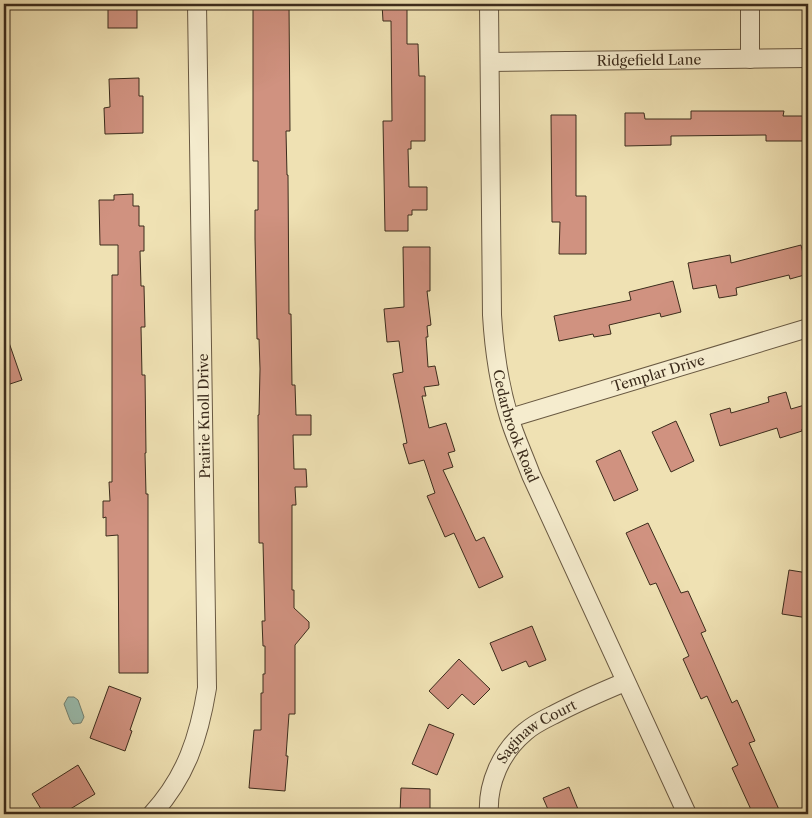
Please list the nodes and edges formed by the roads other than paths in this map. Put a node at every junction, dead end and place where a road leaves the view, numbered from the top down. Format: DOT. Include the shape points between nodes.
graph roads {
  1 [pos="197,4"];
  2 [pos="489,4"];
  3 [pos="750,4"];
  4 [pos="808,58"];
  5 [pos="750,59"];
  6 [pos="490,62"];
  7 [pos="808,328"];
  8 [pos="510,418"];
  9 [pos="625,682"];
  10 [pos="152,814"];
  11 [pos="489,814"];
  12 [pos="687,814"];
  1 -- 10 [label="street, Prairie Knoll Drive" via="207,688 192,752 167,796"];
  2 -- 6 [label="street, Cedarbrook Road"];
  3 -- 5 [label="street"];
  4 -- 5 [label="street, Ridgefield Lane"];
  5 -- 6 [label="street, Ridgefield Lane"];
  6 -- 8 [label="street, Cedarbrook Road" via="492,314 494,344"];
  7 -- 8 [label="street, Templar Drive"];
  8 -- 9 [label="street, Cedarbrook Road" via="530,476"];
  9 -- 11 [label="street, Saginaw Court" via="569,707 525,732 494,775"];
  9 -- 12 [label="street, Cedarbrook Road"];
}
